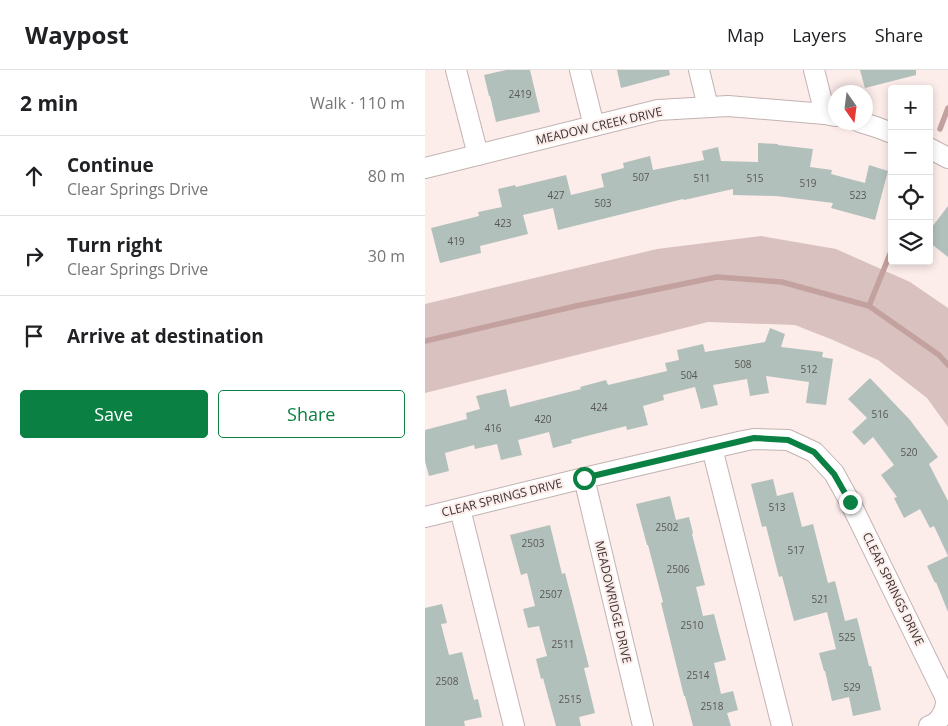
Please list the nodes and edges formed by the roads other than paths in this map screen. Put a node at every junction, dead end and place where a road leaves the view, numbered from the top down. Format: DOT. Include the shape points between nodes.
graph roads {
  1 [pos="456,70"];
  2 [pos="580,70"];
  3 [pos="699,70"];
  4 [pos="814,70"];
  5 [pos="708,107"];
  6 [pos="828,109"];
  7 [pos="828,115"];
  8 [pos="594,126"];
  9 [pos="873,126"];
  10 [pos="888,132"];
  11 [pos="933,150"];
  12 [pos="478,155"];
  13 [pos="948,158"];
  14 [pos="425,168"];
  15 [pos="712,448"];
  16 [pos="584,478"];
  17 [pos="460,509"];
  18 [pos="425,517"];
  19 [pos="935,721"];
  20 [pos="514,726"];
  21 [pos="643,726"];
  22 [pos="782,726"];
  1 -- 12 [label="street"];
  2 -- 8 [label="street"];
  3 -- 5 [label="street"];
  4 -- 6 [label="street"];
  5 -- 7 [label="street, MEADOW CREEK DRIVE"];
  5 -- 8 [label="street, MEADOW CREEK DRIVE" via="658,110"];
  8 -- 12 [label="street, MEADOW CREEK DRIVE"];
  9 -- 10 [label="street"];
  11 -- 13 [label="street"];
  12 -- 14 [label="street, MEADOW CREEK DRIVE"];
  15 -- 16 [label="street, CLEAR SPRINGS DRIVE"];
  15 -- 19 [label="street, CLEAR SPRINGS DRIVE" via="754,438 788,440 814,452 834,474 944,694 946,704"];
  15 -- 22 [label="street"];
  16 -- 17 [label="street, CLEAR SPRINGS DRIVE"];
  16 -- 21 [label="street, MEADOWRIDGE DRIVE"];
  17 -- 18 [label="street, CLEAR SPRINGS DRIVE"];
  17 -- 20 [label="street"];
}
